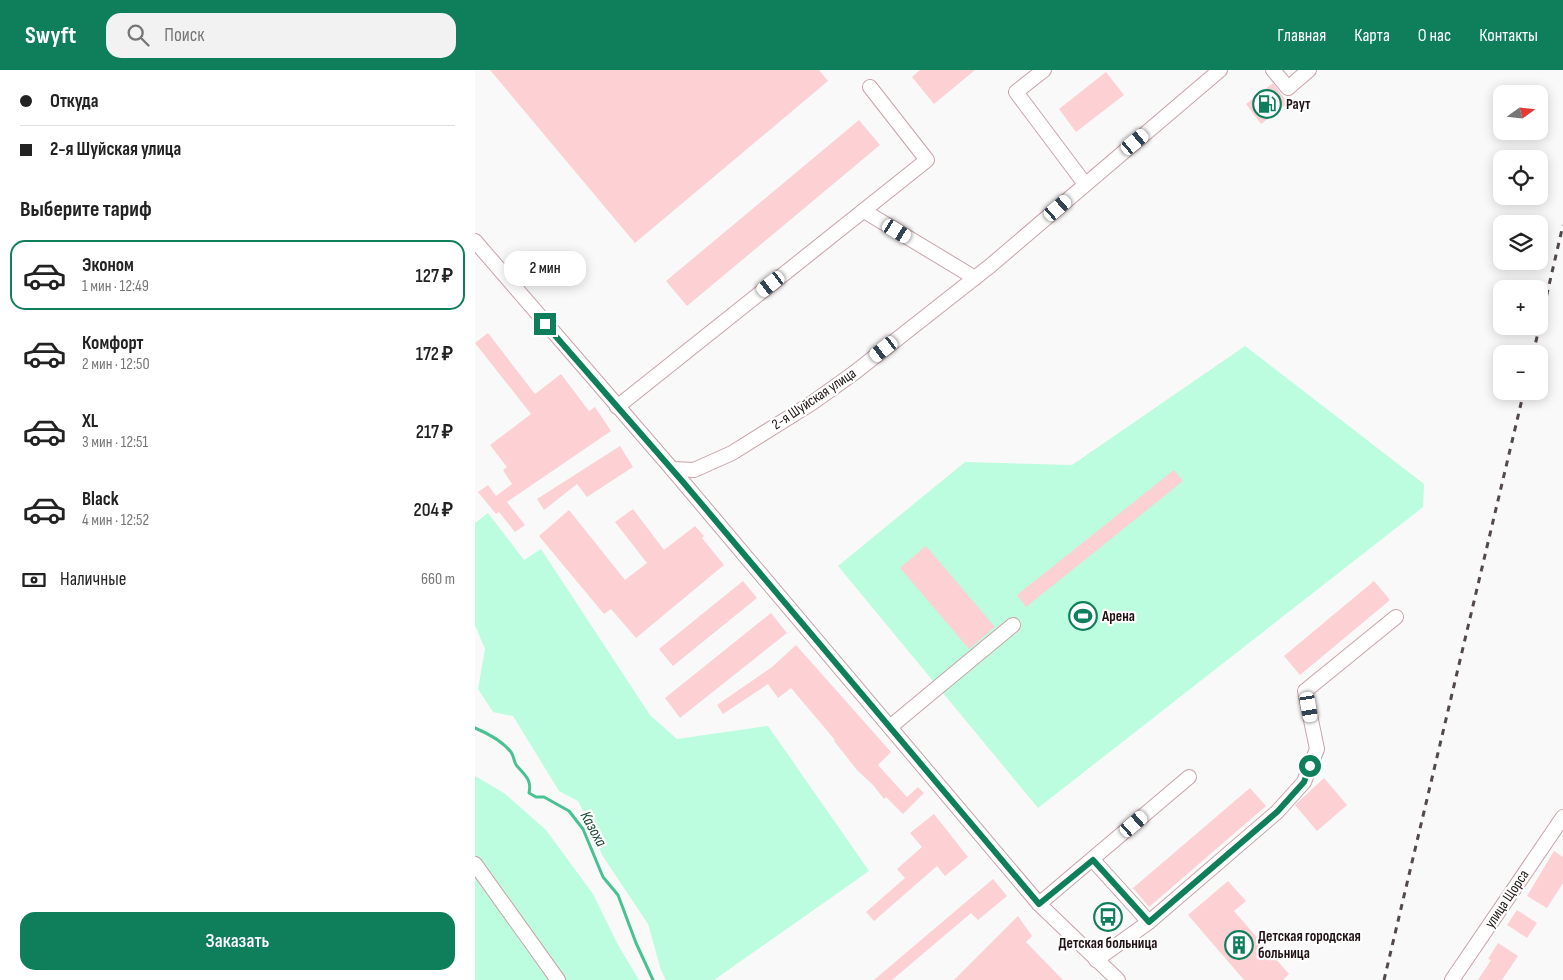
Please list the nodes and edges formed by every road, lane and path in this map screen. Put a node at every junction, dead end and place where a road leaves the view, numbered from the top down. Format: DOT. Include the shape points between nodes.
graph roads {
  1 [pos="1044,70"];
  2 [pos="1220,70"];
  3 [pos="1273,70"];
  4 [pos="1309,70"];
  5 [pos="870,86"];
  6 [pos="1085,184"];
  7 [pos="864,211"];
  8 [pos="475,241"];
  9 [pos="975,278"];
  10 [pos="617,407"];
  11 [pos="672,469"];
  12 [pos="694,470"];
  13 [pos="695,496"];
  14 [pos="1396,617"];
  15 [pos="1013,625"];
  16 [pos="890,727"];
  17 [pos="1189,777"];
  18 [pos="1563,817"];
  19 [pos="1093,860"];
  20 [pos="475,864"];
  21 [pos="1039,904"];
  22 [pos="1149,922"];
  23 [pos="1096,960"];
  24 [pos="557,980"];
  25 [pos="1118,980"];
  26 [pos="1452,980"];
  1 -- 6 [label="street" via="1015,92"];
  2 -- 6 [label="street, 2-я Шуйская улица"];
  3 -- 4 [label="street" via="1288,88"];
  5 -- 7 [label="street" via="927,160"];
  6 -- 9 [label="street, 2-я Шуйская улица"];
  7 -- 9 [label="street"];
  7 -- 10 [label="street"];
  8 -- 10 [label="street"];
  9 -- 12 [label="street, 2-я Шуйская улица" via="812,403 732,452"];
  10 -- 11 [label="street"];
  11 -- 12 [label="street, 2-я Шуйская улица"];
  11 -- 13 [label="street"];
  12 -- 13 [label="street"];
  13 -- 16 [label="street"];
  14 -- 22 [label="street" via="1305,691 1317,749 1304,782 1277,812"];
  15 -- 16 [label="street"];
  16 -- 21 [label="street"];
  17 -- 19 [label="street"];
  18 -- 26 [label="street, улица Щорса"];
  19 -- 21 [label="street"];
  19 -- 22 [label="street"];
  20 -- 24 [label="street"];
  21 -- 23 [label="street"];
  22 -- 23 [label="street"];
  23 -- 25 [label="street"];
}
